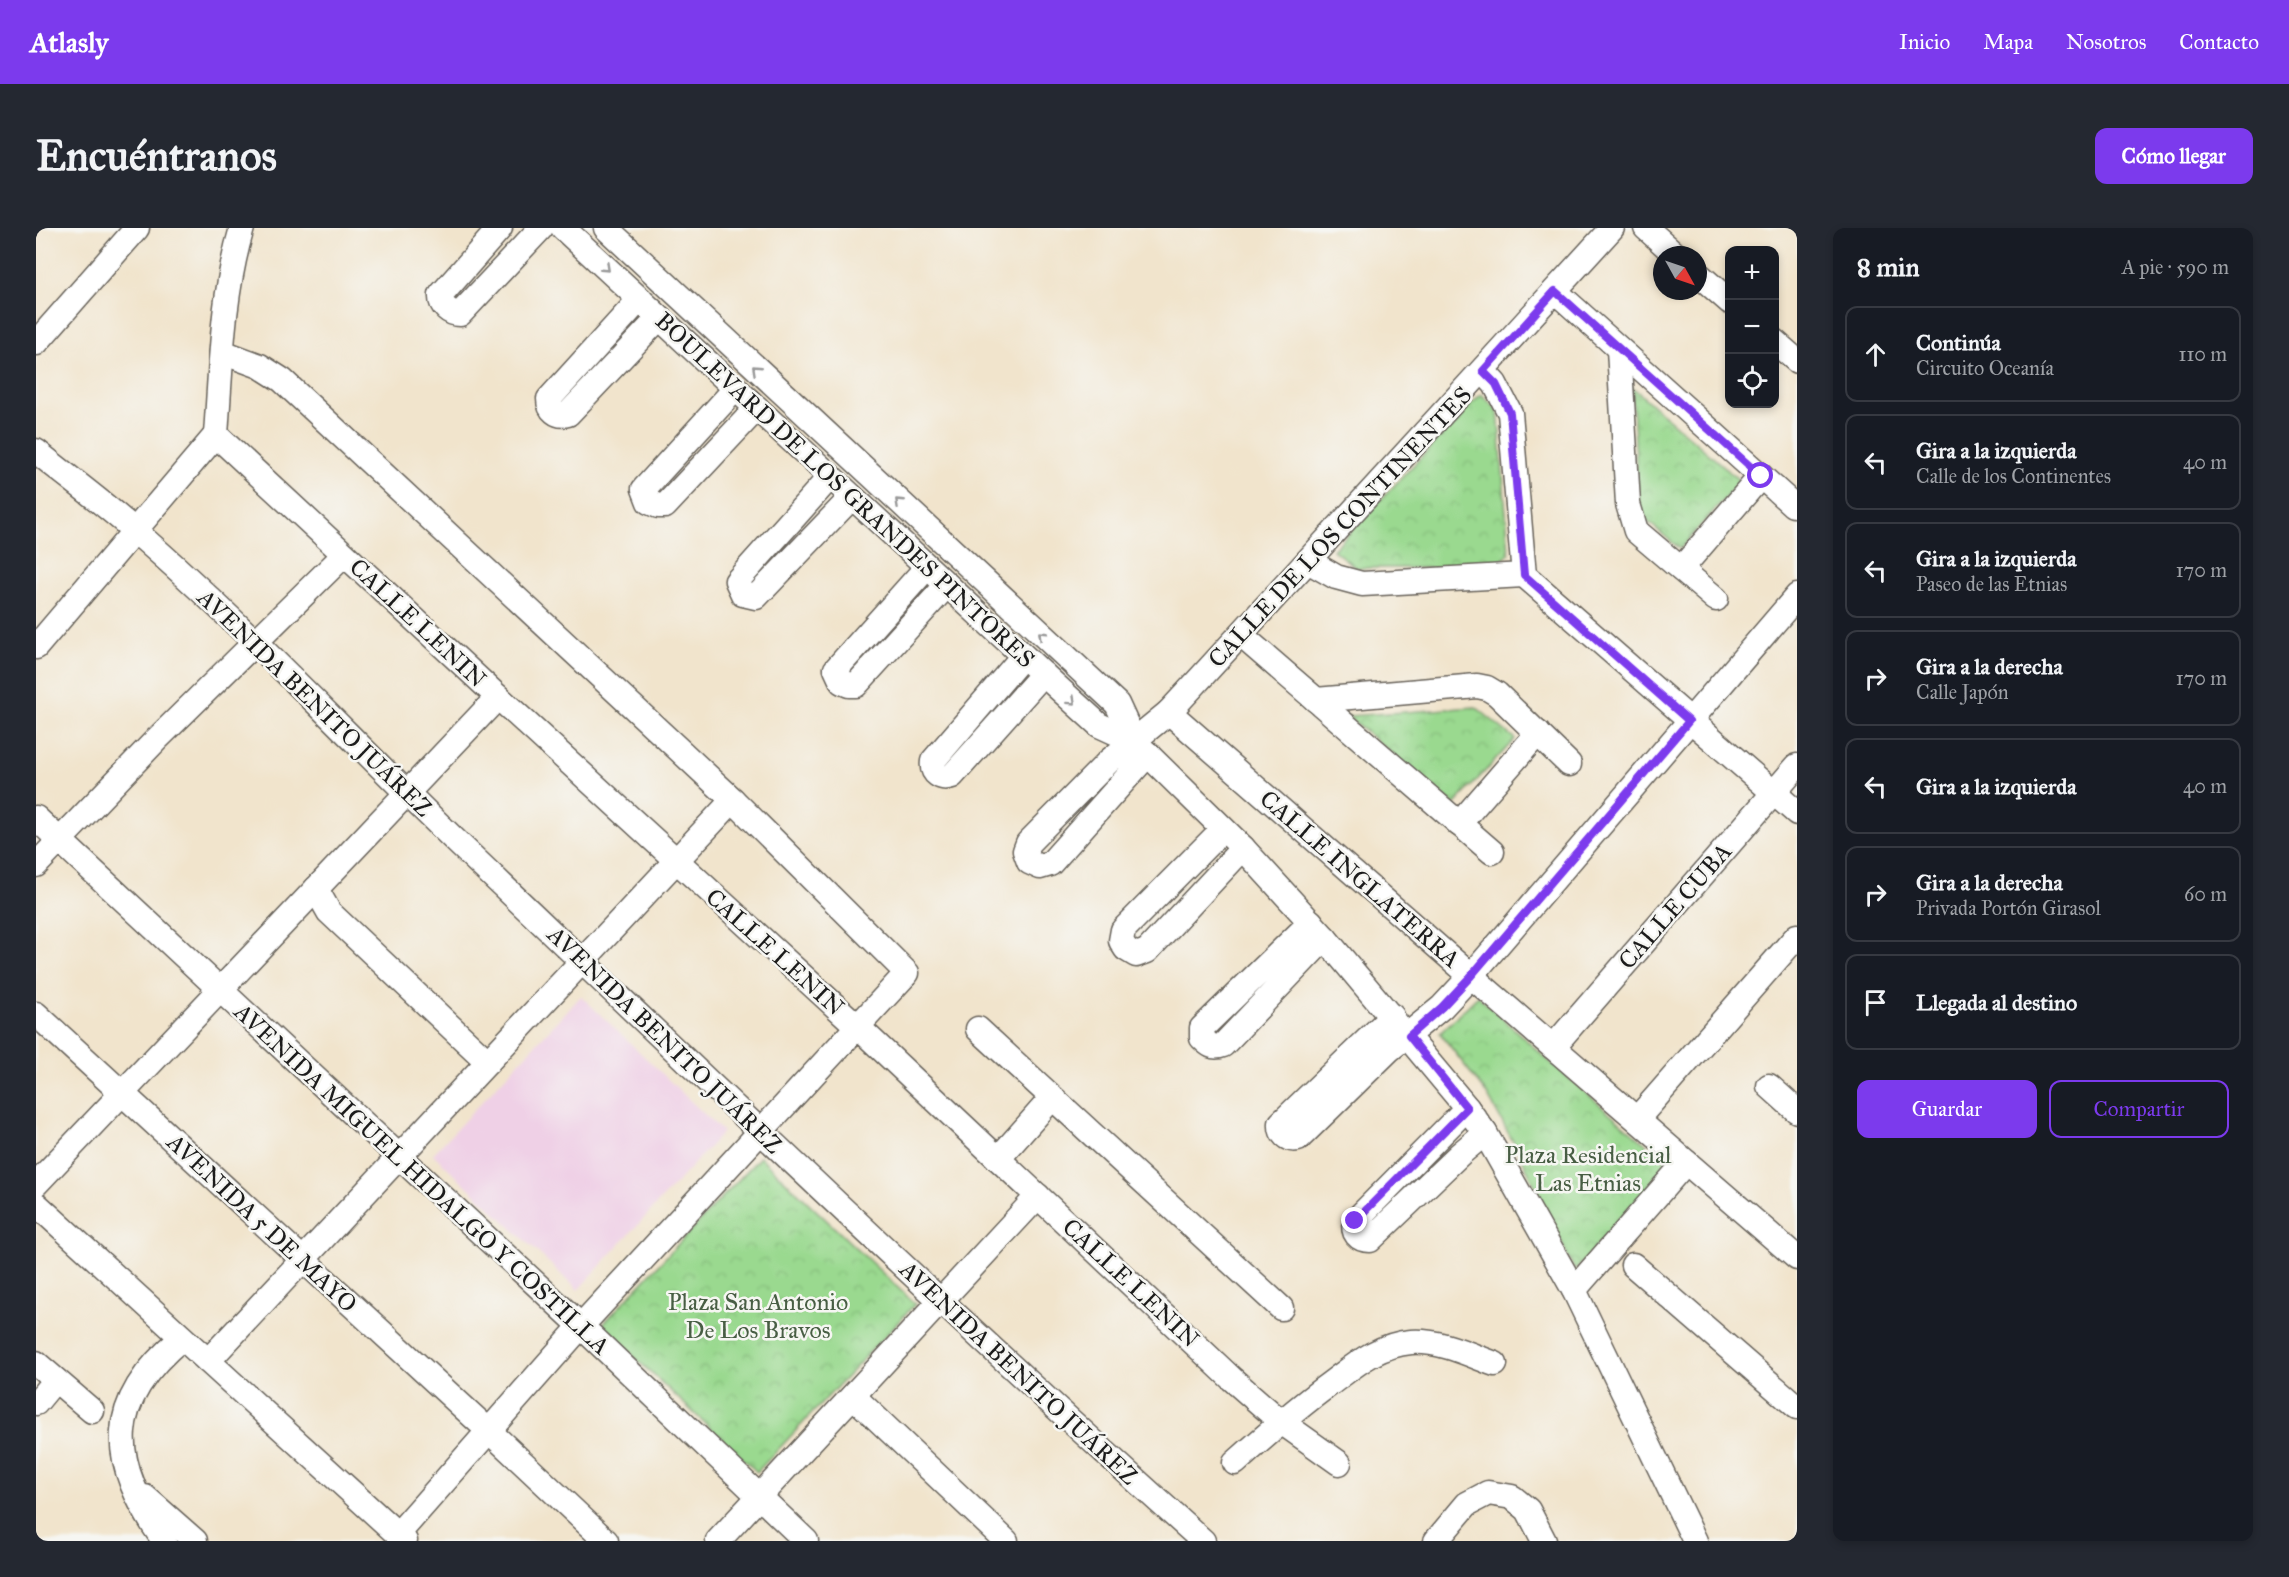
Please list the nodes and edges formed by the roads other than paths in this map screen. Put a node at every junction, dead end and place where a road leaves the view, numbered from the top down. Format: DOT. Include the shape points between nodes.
graph roads {
  1 [pos="137,228"];
  2 [pos="242,228"];
  3 [pos="500,228"];
  4 [pos="541,228"];
  5 [pos="563,228"];
  6 [pos="606,228"];
  7 [pos="1612,228"];
  8 [pos="1646,228"];
  9 [pos="1666,246"];
  10 [pos="1707,282"];
  11 [pos="1555,291"];
  12 [pos="640,299"];
  13 [pos="1728,300"];
  14 [pos="660,318"];
  15 [pos="36,343"];
  16 [pos="1779,345"];
  17 [pos="1619,349"];
  18 [pos="222,352"];
  19 [pos="1797,361"];
  20 [pos="1483,371"];
  21 [pos="736,388"];
  22 [pos="757,408"];
  23 [pos="216,435"];
  24 [pos="36,451"];
  25 [pos="1761,476"];
  26 [pos="825,483"];
  27 [pos="847,503"];
  28 [pos="1793,506"];
  29 [pos="135,531"];
  30 [pos="344,555"];
  31 [pos="1308,561"];
  32 [pos="927,567"];
  33 [pos="1681,569"];
  34 [pos="1524,575"];
  35 [pos="947,585"];
  36 [pos="1797,596"];
  37 [pos="1716,599"];
  38 [pos="1241,634"];
  39 [pos="254,642"];
  40 [pos="36,647"];
  41 [pos="1023,656"];
  42 [pos="1043,674"];
  43 [pos="498,697"];
  44 [pos="1316,700"];
  45 [pos="1169,712"];
  46 [pos="1689,721"];
  47 [pos="1538,733"];
  48 [pos="1141,747"];
  49 [pos="1569,764"];
  50 [pos="1797,766"];
  51 [pos="1773,793"];
  52 [pos="406,794"];
  53 [pos="733,800"];
  54 [pos="1797,813"];
  55 [pos="36,818"];
  56 [pos="1459,824"];
  57 [pos="1223,829"];
  58 [pos="59,840"];
  59 [pos="1243,848"];
  60 [pos="1492,852"];
  61 [pos="676,861"];
  62 [pos="36,865"];
  63 [pos="316,889"];
  64 [pos="1318,930"];
  65 [pos="1797,936"];
  66 [pos="582,962"];
  67 [pos="1471,976"];
  68 [pos="219,990"];
  69 [pos="36,1014"];
  70 [pos="1392,1016"];
  71 [pos="857,1026"];
  72 [pos="978,1029"];
  73 [pos="1409,1036"];
  74 [pos="1553,1047"];
  75 [pos="488,1062"];
  76 [pos="1769,1086"];
  77 [pos="122,1094"];
  78 [pos="1053,1098"];
  79 [pos="1796,1107"];
  80 [pos="1467,1108"];
  81 [pos="1637,1119"];
  82 [pos="759,1131"];
  83 [pos="1485,1134"];
  84 [pos="398,1158"];
  85 [pos="998,1159"];
  86 [pos="1686,1162"];
  87 [pos="36,1184"];
  88 [pos="1038,1196"];
  89 [pos="36,1204"];
  90 [pos="1797,1258"];
  91 [pos="303,1260"];
  92 [pos="1634,1265"];
  93 [pos="1574,1290"];
  94 [pos="941,1302"];
  95 [pos="1281,1308"];
  96 [pos="580,1326"];
  97 [pos="182,1338"];
  98 [pos="208,1361"];
  99 [pos="36,1363"];
  100 [pos="1495,1364"];
  101 [pos="55,1380"];
  102 [pos="853,1396"];
  103 [pos="36,1403"];
  104 [pos="1797,1407"];
  105 [pos="92,1411"];
  106 [pos="1280,1421"];
  107 [pos="489,1431"];
  108 [pos="1235,1463"];
  109 [pos="1339,1463"];
  110 [pos="134,1487"];
  111 [pos="759,1497"];
  112 [pos="401,1538"];
  113 [pos="164,1541"];
  114 [pos="195,1541"];
  115 [pos="606,1541"];
  116 [pos="718,1541"];
  117 [pos="806,1541"];
  118 [pos="1006,1541"];
  119 [pos="1203,1541"];
  120 [pos="1436,1541"];
  121 [pos="1544,1541"];
  122 [pos="1695,1541"];
  1 -- 15 [label="street"];
  2 -- 18 [label="street" via="235,250"];
  3 -- 4 [label="street" via="441,295 446,309 460,314"];
  5 -- 12 [label="street, BOULEVARD DE LOS GRANDES PINTORES, one-way"];
  48 -- 6 [label="street, BOULEVARD DE LOS GRANDES PINTORES, one-way" via="1117,704"];
  7 -- 11 [label="street, CALLE DE LOS CONTINENTES"];
  8 -- 9 [label="street"];
  10 -- 13 [label="street"];
  11 -- 17 [label="street"];
  11 -- 20 [label="street, CALLE DE LOS CONTINENTES"];
  12 -- 14 [label="street, BOULEVARD DE LOS GRANDES PINTORES"];
  12 -- 14 [label="street" via="549,399 554,412 568,414"];
  14 -- 21 [label="street, BOULEVARD DE LOS GRANDES PINTORES"];
  16 -- 19 [label="street"];
  17 -- 25 [label="street"];
  17 -- 33 [label="street" via="1628,504 1636,531"];
  18 -- 23 [label="street"];
  18 -- 53 [label="street" via="260,366 282,380"];
  20 -- 31 [label="street, CALLE DE LOS CONTINENTES"];
  20 -- 34 [label="street" via="1496,384 1510,413"];
  21 -- 22 [label="street, BOULEVARD DE LOS GRANDES PINTORES"];
  21 -- 22 [label="street" via="644,489 649,502 665,506"];
  22 -- 26 [label="street, BOULEVARD DE LOS GRANDES PINTORES"];
  23 -- 29 [label="street"];
  23 -- 30 [label="street, CALLE LENIN"];
  24 -- 29 [label="street, AVENIDA BENITO JUÁREZ"];
  25 -- 28 [label="street"];
  25 -- 33 [label="street"];
  26 -- 27 [label="street, BOULEVARD DE LOS GRANDES PINTORES"];
  26 -- 27 [label="street" via="737,581 743,594 756,597"];
  27 -- 32 [label="street, BOULEVARD DE LOS GRANDES PINTORES"];
  29 -- 39 [label="street, AVENIDA BENITO JUÁREZ"];
  29 -- 40 [label="street"];
  30 -- 39 [label="street"];
  30 -- 43 [label="street, CALLE LENIN"];
  31 -- 34 [label="street" via="1336,577 1362,585"];
  31 -- 38 [label="street, CALLE DE LOS CONTINENTES"];
  32 -- 35 [label="street, BOULEVARD DE LOS GRANDES PINTORES"];
  32 -- 35 [label="street" via="836,669 842,682 856,685"];
  33 -- 37 [label="street"];
  34 -- 46 [label="street"];
  35 -- 41 [label="street, BOULEVARD DE LOS GRANDES PINTORES"];
  36 -- 46 [label="street"];
  38 -- 44 [label="street"];
  38 -- 45 [label="street, CALLE DE LOS CONTINENTES"];
  39 -- 52 [label="street, AVENIDA BENITO JUÁREZ"];
  39 -- 58 [label="street"];
  41 -- 42 [label="street, BOULEVARD DE LOS GRANDES PINTORES"];
  41 -- 42 [label="street" via="933,761 937,776 952,776"];
  42 -- 48 [label="street, BOULEVARD DE LOS GRANDES PINTORES, one-way" via="1099,725"];
  43 -- 52 [label="street"];
  43 -- 61 [label="street, CALLE LENIN"];
  44 -- 47 [label="street" via="1477,686 1497,694"];
  44 -- 56 [label="street"];
  45 -- 48 [label="street, CALLE DE LOS CONTINENTES"];
  45 -- 67 [label="street, CALLE INGLATERRA"];
  46 -- 51 [label="street"];
  46 -- 67 [label="street"];
  47 -- 49 [label="street"];
  47 -- 56 [label="street"];
  48 -- 48 [label="street" via="1050,864 1040,867 1029,862 1025,851 1028,843 1109,761"];
  48 -- 57 [label="street, BOULEVARD DE LOS GRANDES PINTORES"];
  50 -- 51 [label="street, CALLE CUBA"];
  51 -- 54 [label="street"];
  51 -- 74 [label="street, CALLE CUBA"];
  52 -- 63 [label="street"];
  52 -- 66 [label="street, AVENIDA BENITO JUÁREZ"];
  53 -- 61 [label="street"];
  53 -- 71 [label="street" via="907,973"];
  55 -- 58 [label="street, AVENIDA MIGUEL HIDALGO Y COSTILLA"];
  56 -- 60 [label="street"];
  57 -- 59 [label="street, BOULEVARD DE LOS GRANDES PINTORES"];
  57 -- 59 [label="street" via="1123,930 1121,941 1126,949 1136,955 1147,951"];
  58 -- 62 [label="street"];
  58 -- 68 [label="street, AVENIDA MIGUEL HIDALGO Y COSTILLA"];
  59 -- 64 [label="street, BOULEVARD DE LOS GRANDES PINTORES"];
  61 -- 66 [label="street"];
  61 -- 71 [label="street, CALLE LENIN"];
  63 -- 68 [label="street"];
  63 -- 75 [label="street" via="329,912"];
  64 -- 64 [label="street" via="1223,1045 1209,1046 1202,1038 1202,1028"];
  64 -- 70 [label="street, BOULEVARD DE LOS GRANDES PINTORES"];
  65 -- 81 [label="street"];
  66 -- 75 [label="street"];
  66 -- 82 [label="street, AVENIDA BENITO JUÁREZ"];
  67 -- 73 [label="street"];
  67 -- 74 [label="street, CALLE INGLATERRA"];
  68 -- 77 [label="street"];
  68 -- 84 [label="street, AVENIDA MIGUEL HIDALGO Y COSTILLA"];
  69 -- 77 [label="street, AVENIDA 5 DE MAYO"];
  70 -- 73 [label="street, BOULEVARD DE LOS GRANDES PINTORES"];
  70 -- 73 [label="street" via="1281,1123 1284,1137 1298,1139 1389,1050"];
  71 -- 82 [label="street"];
  71 -- 85 [label="street, CALLE LENIN"];
  72 -- 78 [label="street"];
  73 -- 80 [label="street, BOULEVARD DE LOS GRANDES PINTORES"];
  74 -- 81 [label="street, CALLE INGLATERRA"];
  75 -- 84 [label="street"];
  76 -- 79 [label="street"];
  77 -- 87 [label="street"];
  77 -- 91 [label="street, AVENIDA 5 DE MAYO"];
  78 -- 85 [label="street"];
  78 -- 95 [label="street"];
  80 -- 83 [label="street, BOULEVARD DE LOS GRANDES PINTORES"];
  80 -- 83 [label="street" via="1355,1221 1355,1234 1370,1240"];
  81 -- 86 [label="street, CALLE INGLATERRA"];
  82 -- 94 [label="street, AVENIDA BENITO JUÁREZ"];
  82 -- 96 [label="street"];
  83 -- 93 [label="street, BOULEVARD DE LOS GRANDES PINTORES"];
  84 -- 91 [label="street"];
  84 -- 96 [label="street, AVENIDA MIGUEL HIDALGO Y COSTILLA"];
  85 -- 88 [label="street, CALLE LENIN"];
  86 -- 90 [label="street, CALLE INGLATERRA"];
  86 -- 93 [label="street"];
  88 -- 94 [label="street"];
  88 -- 106 [label="street, CALLE LENIN"];
  89 -- 97 [label="street"];
  91 -- 98 [label="street"];
  91 -- 107 [label="street, AVENIDA 5 DE MAYO"];
  92 -- 104 [label="street"];
  93 -- 122 [label="street, BOULEVARD DE LOS GRANDES PINTORES"];
  94 -- 102 [label="street"];
  94 -- 119 [label="street, AVENIDA BENITO JUÁREZ"];
  96 -- 107 [label="street"];
  96 -- 111 [label="street, AVENIDA MIGUEL HIDALGO Y COSTILLA"];
  97 -- 98 [label="street"];
  97 -- 110 [label="street" via="160,1356 130,1398 122,1445"];
  98 -- 112 [label="street"];
  99 -- 101 [label="street"];
  100 -- 106 [label="street" via="1444,1345 1411,1342 1382,1348"];
  101 -- 103 [label="street"];
  101 -- 105 [label="street"];
  102 -- 111 [label="street"];
  102 -- 118 [label="street"];
  106 -- 108 [label="street"];
  106 -- 109 [label="street, CALLE LENIN"];
  107 -- 112 [label="street"];
  107 -- 115 [label="street, AVENIDA 5 DE MAYO"];
  110 -- 113 [label="street"];
  110 -- 114 [label="street"];
  111 -- 116 [label="street"];
  111 -- 117 [label="street, AVENIDA MIGUEL HIDALGO Y COSTILLA"];
  120 -- 121 [label="street" via="1467,1504 1488,1493 1512,1497 1528,1510"];
}
